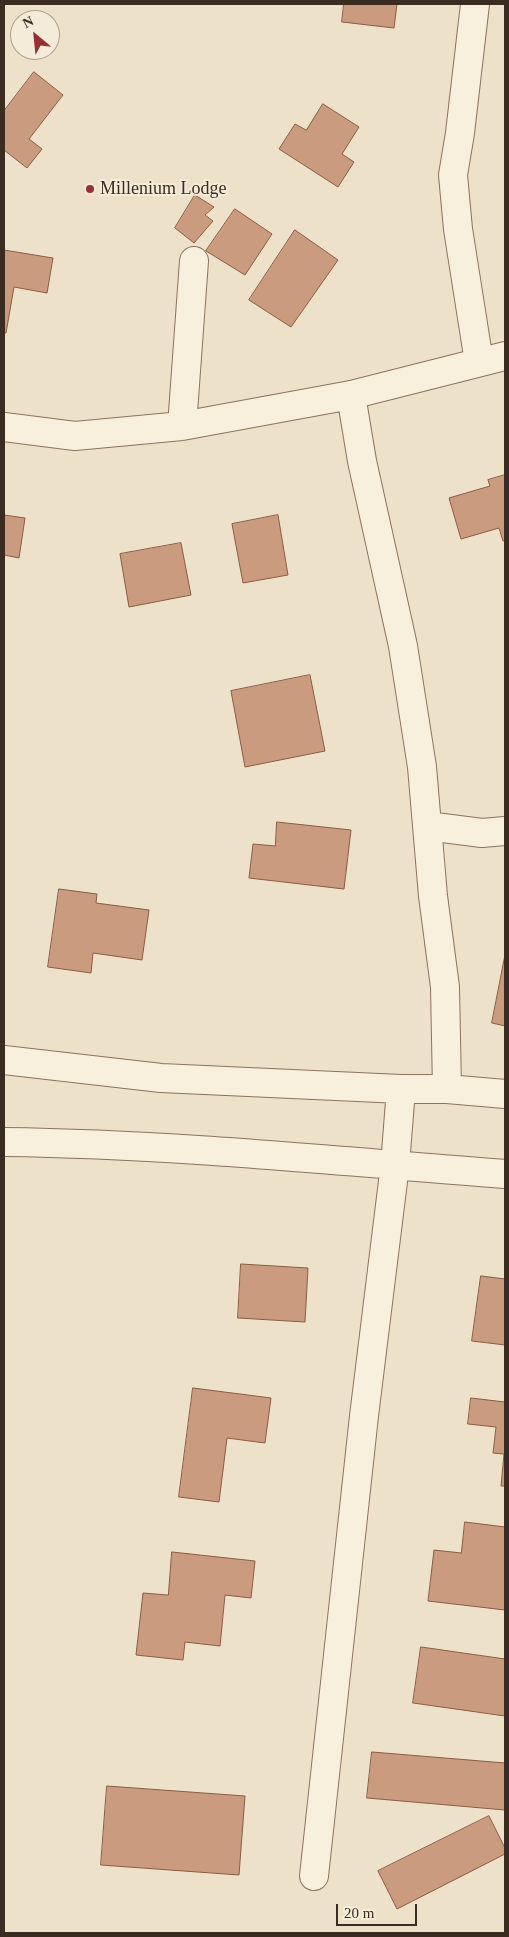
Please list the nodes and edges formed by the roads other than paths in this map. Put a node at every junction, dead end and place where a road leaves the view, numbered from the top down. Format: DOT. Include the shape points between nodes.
graph roads {
  1 [pos="475,4"];
  2 [pos="194,261"];
  3 [pos="505,356"];
  4 [pos="479,362"];
  5 [pos="351,396"];
  6 [pos="4,426"];
  7 [pos="182,426"];
  8 [pos="427,826"];
  9 [pos="505,831"];
  10 [pos="4,1060"];
  11 [pos="401,1089"];
  12 [pos="447,1089"];
  13 [pos="505,1094"];
  14 [pos="4,1142"];
  15 [pos="395,1165"];
  16 [pos="505,1174"];
  17 [pos="314,1876"];
  1 -- 4 [label="street" via="453,174 458,229"];
  2 -- 7 [label="street"];
  3 -- 4 [label="street"];
  4 -- 5 [label="street"];
  5 -- 7 [label="street"];
  5 -- 8 [label="street" via="403,646 422,767"];
  6 -- 7 [label="street" via="75,436"];
  8 -- 9 [label="street" via="482,833"];
  8 -- 12 [label="street" via="445,987"];
  10 -- 11 [label="street" via="161,1078"];
  11 -- 12 [label="street"];
  11 -- 15 [label="street"];
  12 -- 13 [label="street"];
  14 -- 15 [label="street" via="285,1155"];
  15 -- 16 [label="street"];
  15 -- 17 [label="street"];
}
